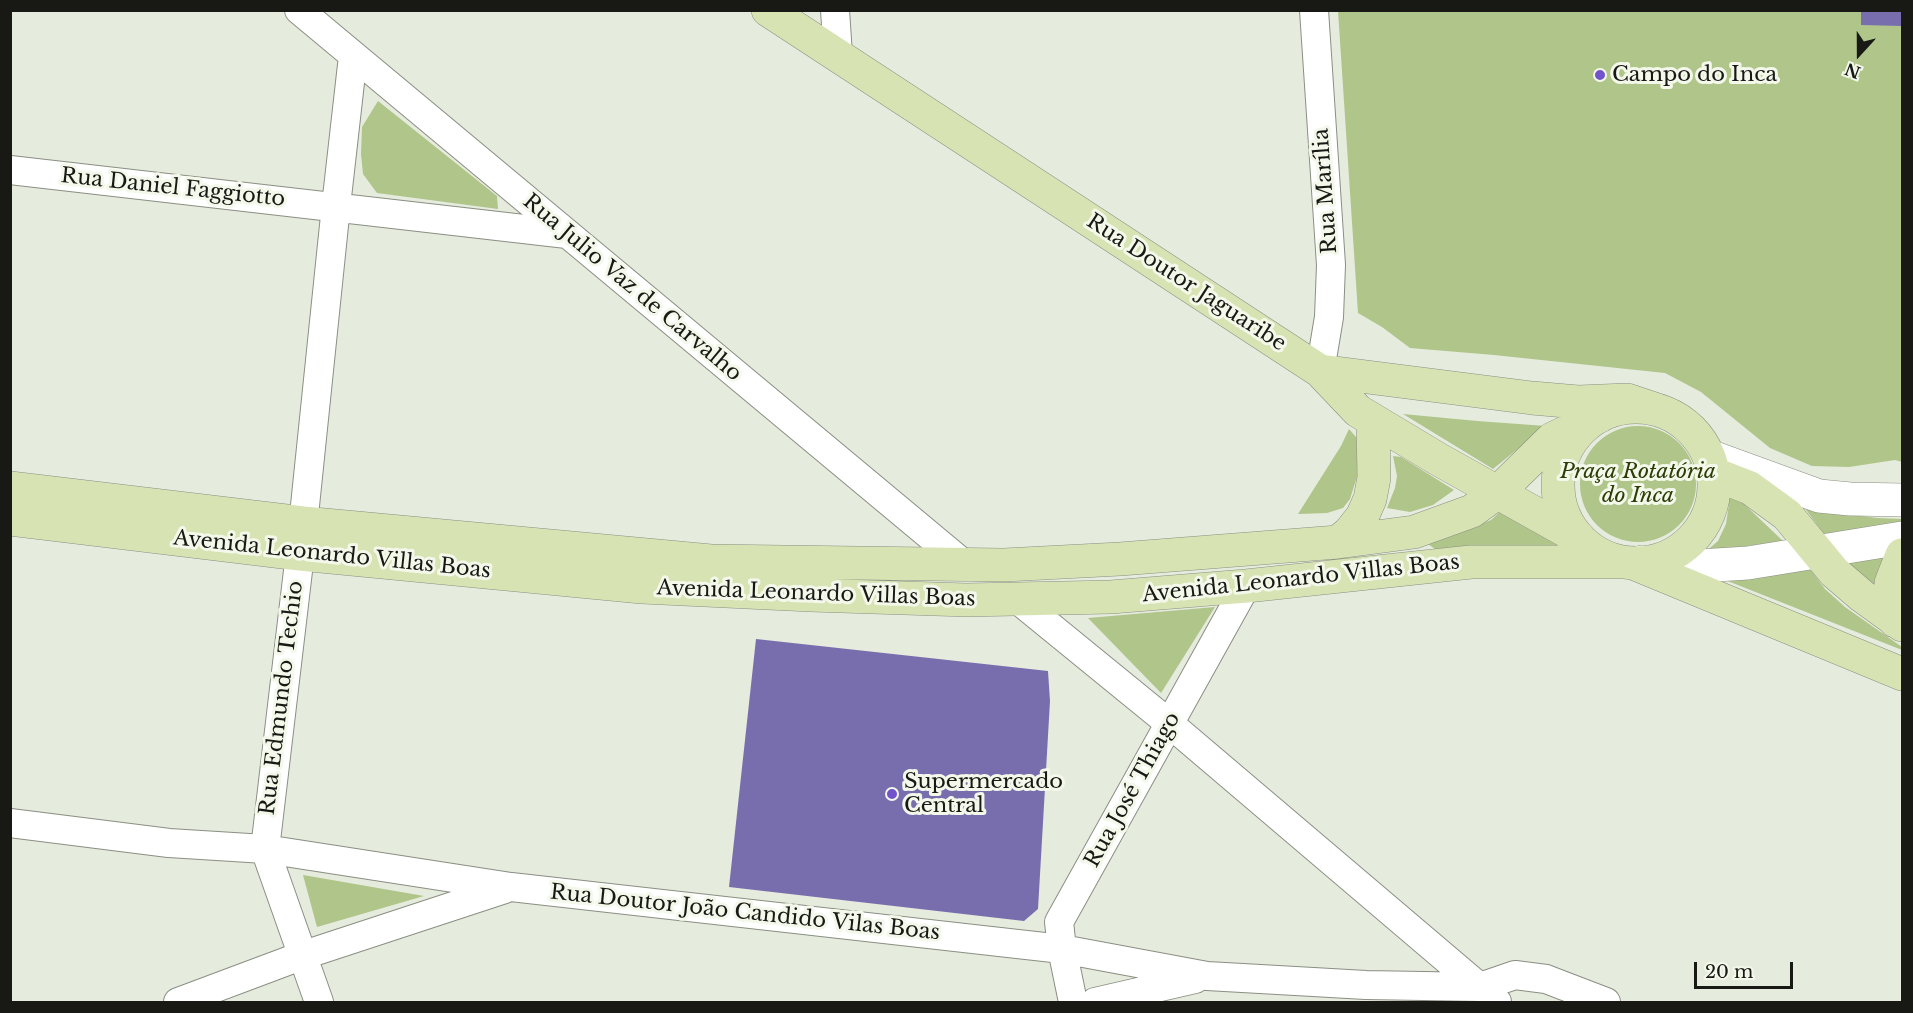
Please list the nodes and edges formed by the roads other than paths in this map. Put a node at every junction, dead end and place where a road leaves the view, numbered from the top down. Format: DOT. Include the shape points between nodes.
graph roads {
  1 [pos="299,10"];
  2 [pos="768,10"];
  3 [pos="835,10"];
  4 [pos="1314,10"];
  5 [pos="353,56"];
  6 [pos="838,56"];
  7 [pos="10,170"];
  8 [pos="336,206"];
  9 [pos="567,234"];
  10 [pos="1320,371"];
  11 [pos="1654,409"];
  12 [pos="1600,416"];
  13 [pos="1373,420"];
  14 [pos="1711,465"];
  15 [pos="10,488"];
  16 [pos="1498,492"];
  17 [pos="1902,500"];
  18 [pos="128,518"];
  19 [pos="10,519"];
  20 [pos="301,538"];
  21 [pos="1902,538"];
  22 [pos="1581,539"];
  23 [pos="1338,542"];
  24 [pos="1817,552"];
  25 [pos="1902,555"];
  26 [pos="1633,562"];
  27 [pos="965,565"];
  28 [pos="1246,585"];
  29 [pos="1018,600"];
  30 [pos="1899,623"];
  31 [pos="1902,674"];
  32 [pos="1170,724"];
  33 [pos="10,823"];
  34 [pos="265,849"];
  35 [pos="511,887"];
  36 [pos="1062,949"];
  37 [pos="301,956"];
  38 [pos="1207,976"];
  39 [pos="1488,995"];
  40 [pos="178,1002"];
  41 [pos="319,1002"];
  42 [pos="1074,1002"];
  43 [pos="1095,1002"];
  44 [pos="1606,1002"];
  1 -- 5 [label="street, Rua Julio Vaz de Carvalho"];
  2 -- 6 [label="main road, Rua Doutor Jaguaribe"];
  3 -- 6 [label="street"];
  4 -- 10 [label="street, Rua Marília" via="1331,266 1329,317"];
  5 -- 8 [label="street, Rua Edmundo Techio"];
  5 -- 9 [label="street, Rua Julio Vaz de Carvalho"];
  6 -- 10 [label="main road, Rua Doutor Jaguaribe"];
  7 -- 8 [label="street, Rua Daniel Faggiotto"];
  8 -- 9 [label="street, Rua Daniel Faggiotto"];
  8 -- 20 [label="street, Rua Edmundo Techio"];
  9 -- 27 [label="street, Rua Julio Vaz de Carvalho"];
  10 -- 11 [label="main road, Rua Doutor Jaguaribe" via="1500,395 1578,402 1627,400"];
  10 -- 13 [label="main road" via="1358,411"];
  11 -- 12 [label="main road" via="1617,409"];
  11 -- 14 [label="main road" via="1687,426 1700,439"];
  12 -- 16 [label="main road, Avenida Leonardo Villas Boas" via="1552,439"];
  12 -- 22 [label="main road" via="1573,440 1559,472 1562,508"];
  13 -- 16 [label="main road"];
  13 -- 23 [label="main road" via="1374,478 1370,499 1362,516"];
  14 -- 17 [label="street" via="1819,496"];
  14 -- 24 [label="main road" via="1787,515"];
  14 -- 26 [label="main road" via="1714,495 1697,534 1682,548 1662,558"];
  15 -- 18 [label="main road, Avenida Leonardo Villas Boas"];
  16 -- 22 [label="main road"];
  16 -- 23 [label="main road, Avenida Leonardo Villas Boas" via="1472,511 1425,529"];
  18 -- 19 [label="main road, Avenida Leonardo Villas Boas"];
  18 -- 20 [label="main road, Avenida Leonardo Villas Boas"];
  20 -- 27 [label="main road, Avenida Leonardo Villas Boas" via="711,561"];
  20 -- 29 [label="main road, Avenida Leonardo Villas Boas" via="642,587 811,596"];
  20 -- 34 [label="street, Rua Edmundo Techio"];
  21 -- 24 [label="street"];
  22 -- 26 [label="main road" via="1601,554"];
  23 -- 27 [label="main road, Avenida Leonardo Villas Boas" via="1120,559"];
  24 -- 26 [label="street" via="1700,566"];
  24 -- 30 [label="main road" via="1834,572"];
  25 -- 30 [label="main road" via="1891,583"];
  26 -- 28 [label="main road, Avenida Leonardo Villas Boas" via="1471,562"];
  26 -- 31 [label="main road"];
  28 -- 29 [label="main road, Avenida Leonardo Villas Boas" via="1111,597"];
  28 -- 32 [label="street, Rua José Thiago"];
  29 -- 32 [label="street"];
  32 -- 36 [label="street, Rua José Thiago" via="1059,922"];
  32 -- 39 [label="street"];
  33 -- 34 [label="street, Rua Doutor João Candido Vilas Boas" via="169,843"];
  34 -- 35 [label="street, Rua Doutor João Candido Vilas Boas"];
  34 -- 37 [label="street, Rua Edmundo Techio"];
  35 -- 36 [label="street, Rua Doutor João Candido Vilas Boas"];
  35 -- 37 [label="street"];
  36 -- 38 [label="street, Rua Doutor João Candido Vilas Boas"];
  36 -- 42 [label="street, Rua José Thiago"];
  37 -- 40 [label="street"];
  37 -- 41 [label="street, Rua Edmundo Techio"];
  38 -- 39 [label="street, Rua Doutor João Candido Vilas Boas"];
  38 -- 43 [label="street"];
  39 -- 44 [label="street, Rua Doutor João Candido Vilas Boas" via="1515,975 1546,979"];
}
